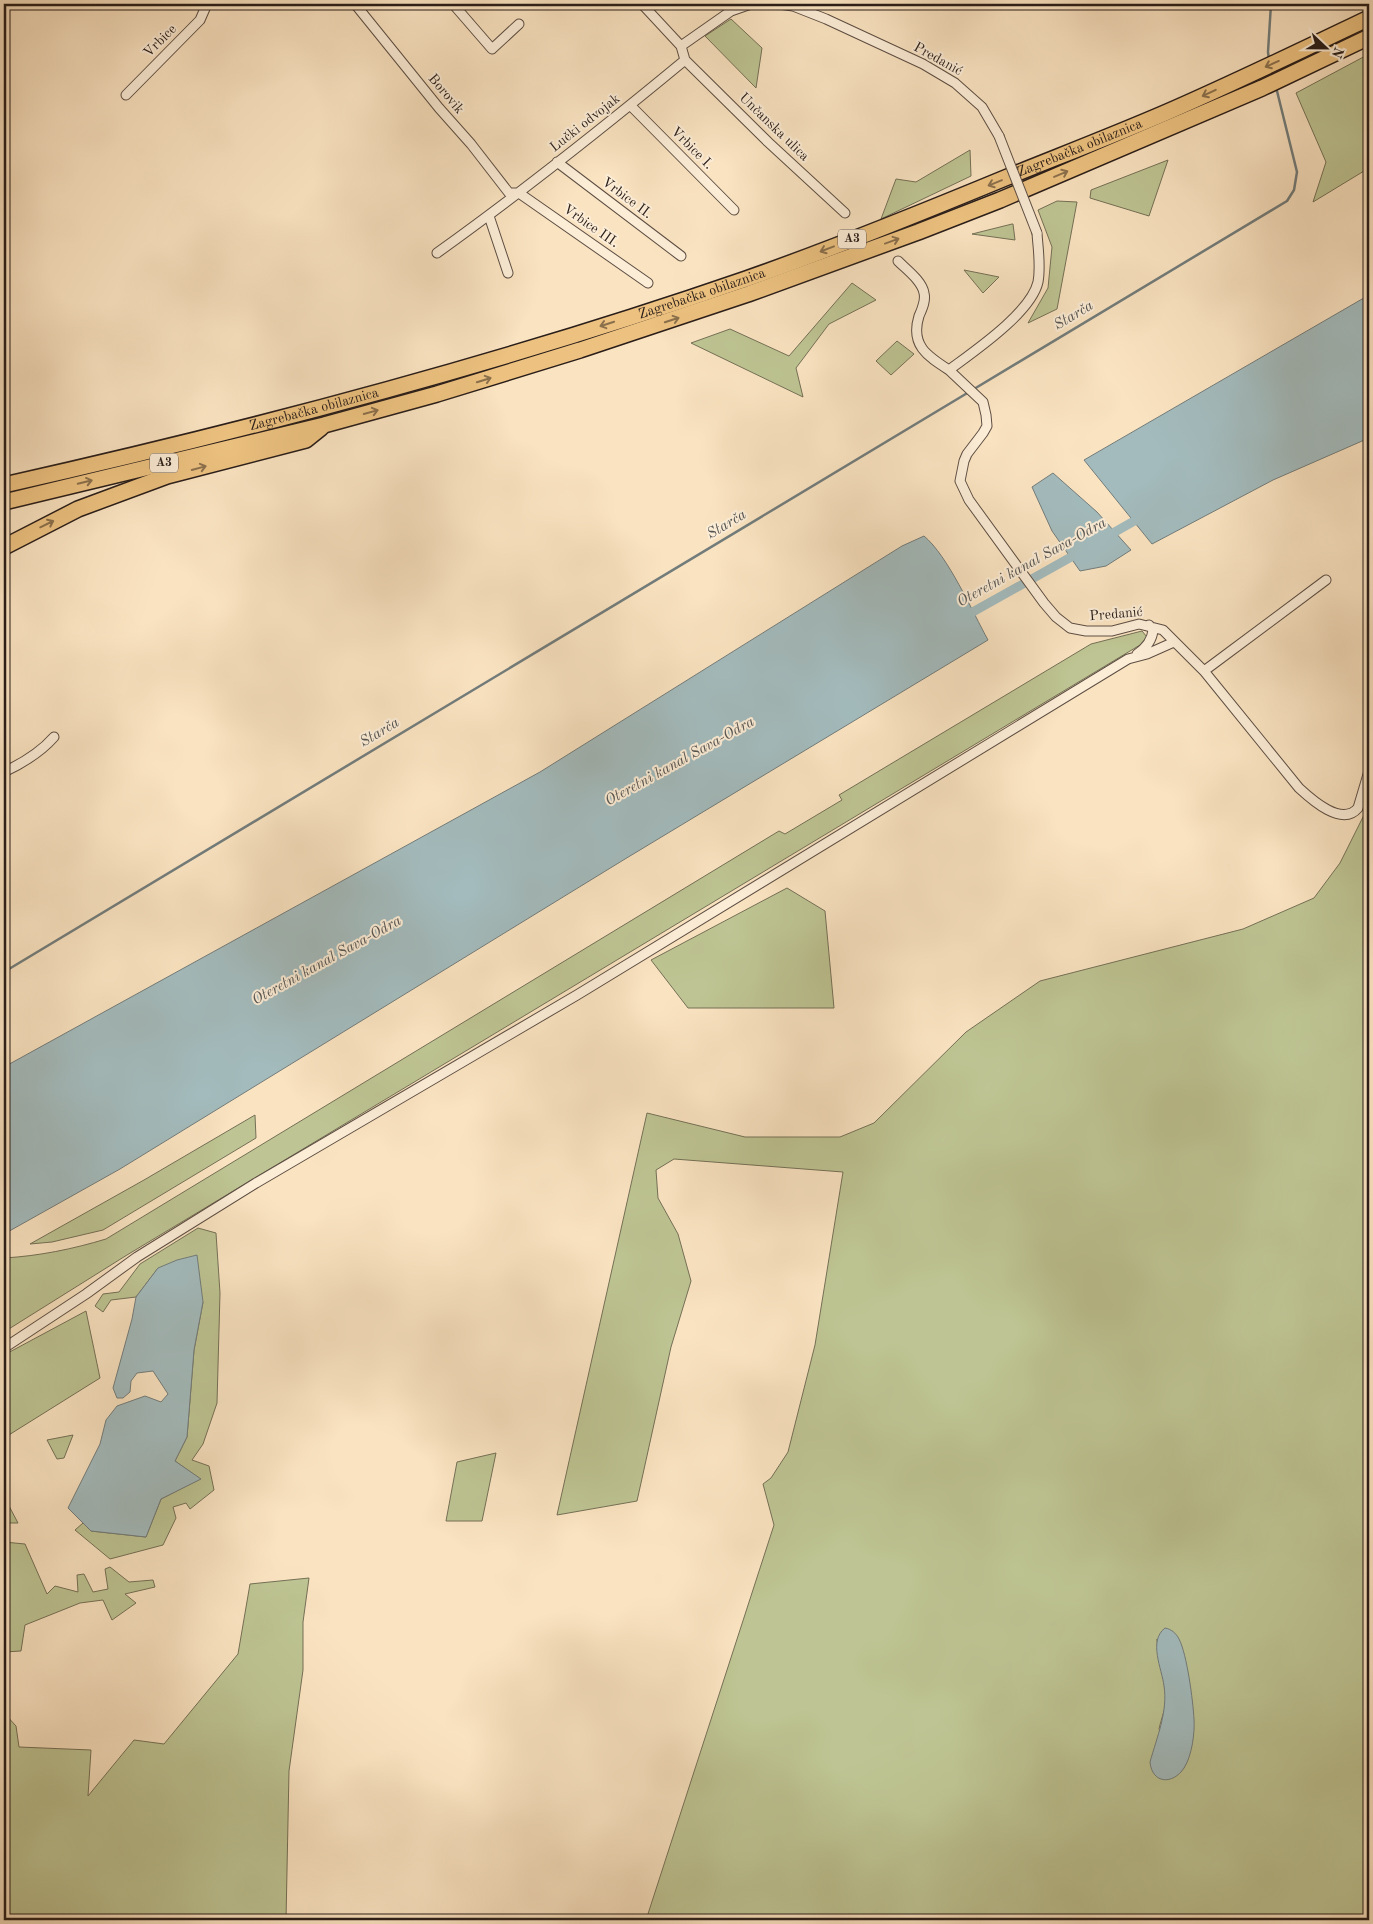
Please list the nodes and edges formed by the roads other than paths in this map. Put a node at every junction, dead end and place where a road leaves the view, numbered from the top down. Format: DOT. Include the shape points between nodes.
graph roads {
  1 [pos="208,4"];
  2 [pos="355,4"];
  3 [pos="453,4"];
  4 [pos="642,4"];
  5 [pos="751,4"];
  6 [pos="779,4"];
  7 [pos="1369,18"];
  8 [pos="519,24"];
  9 [pos="1369,37"];
  10 [pos="681,46"];
  11 [pos="685,60"];
  12 [pos="126,94"];
  13 [pos="631,106"];
  14 [pos="557,162"];
  15 [pos="519,193"];
  16 [pos="734,210"];
  17 [pos="845,213"];
  18 [pos="489,216"];
  19 [pos="436,253"];
  20 [pos="681,256"];
  21 [pos="898,261"];
  22 [pos="508,273"];
  23 [pos="648,283"];
  24 [pos="949,370"];
  25 [pos="324,425"];
  26 [pos="166,448"];
  27 [pos="4,475"];
  28 [pos="4,485"];
  29 [pos="4,502"];
  30 [pos="4,547"];
  31 [pos="1326,580"];
  32 [pos="1149,625"];
  33 [pos="1174,642"];
  34 [pos="1128,659"];
  35 [pos="1204,671"];
  36 [pos="54,737"];
  37 [pos="1369,771"];
  38 [pos="4,772"];
  39 [pos="4,1348"];
  1 -- 12 [label="street, Vrbice" via="200,20"];
  2 -- 15 [label="street, Borovik" via="509,193"];
  3 -- 8 [label="street" via="492,49"];
  4 -- 10 [label="street"];
  5 -- 10 [label="street" via="731,11"];
  6 -- 24 [label="street, Predanić, bridge" via="826,19 955,82 982,107 1000,136 1037,233 1038,284 1026,304 1004,328"];
  7 -- 26 [label="highway, Zagrebačka obilaznica / A3, one-way" via="1165,113 910,218 747,279 439,376"];
  25 -- 9 [label="highway, Zagrebačka obilaznica / A3, one-way" via="507,373 748,294 918,232 1262,88"];
  10 -- 11 [label="street"];
  11 -- 13 [label="street, Lučki odvojak"];
  11 -- 17 [label="street, Unčanska ulica"];
  13 -- 14 [label="street, Lučki odvojak"];
  13 -- 16 [label="street, Vrbice I."];
  14 -- 15 [label="street, Lučki odvojak"];
  14 -- 20 [label="street, Vrbice II."];
  15 -- 18 [label="street, Lučki odvojak"];
  15 -- 23 [label="street, Vrbice III."];
  18 -- 19 [label="street, Lučki odvojak"];
  18 -- 22 [label="street"];
  21 -- 24 [label="street, Predanić" via="921,285 924,293 917,322 919,345"];
  24 -- 32 [label="street, Predanić" via="983,402 986,415 987,426 967,454 960,482 969,500 1044,603 1070,628 1112,631 1139,624"];
  29 -- 25 [label="highway, Zagrebačka obilaznica / A3, one-way"];
  30 -- 25 [label="highway, one-way" via="87,506 167,476 306,440"];
  26 -- 27 [label="highway" via="123,447"];
  26 -- 28 [label="highway, Zagrebačka obilaznica / A3"];
  31 -- 35 [label="street"];
  32 -- 33 [label="street, Predanić" via="1163,630"];
  32 -- 34 [label="street" via="1153,634 1145,649"];
  33 -- 34 [label="street"];
  33 -- 35 [label="street, Predanić"];
  34 -- 39 [label="street" via="577,996 242,1192 137,1257"];
  35 -- 37 [label="street, Predanić" via="1299,788 1328,810 1346,815 1354,813"];
  36 -- 38 [label="street" via="44,749"];
}
